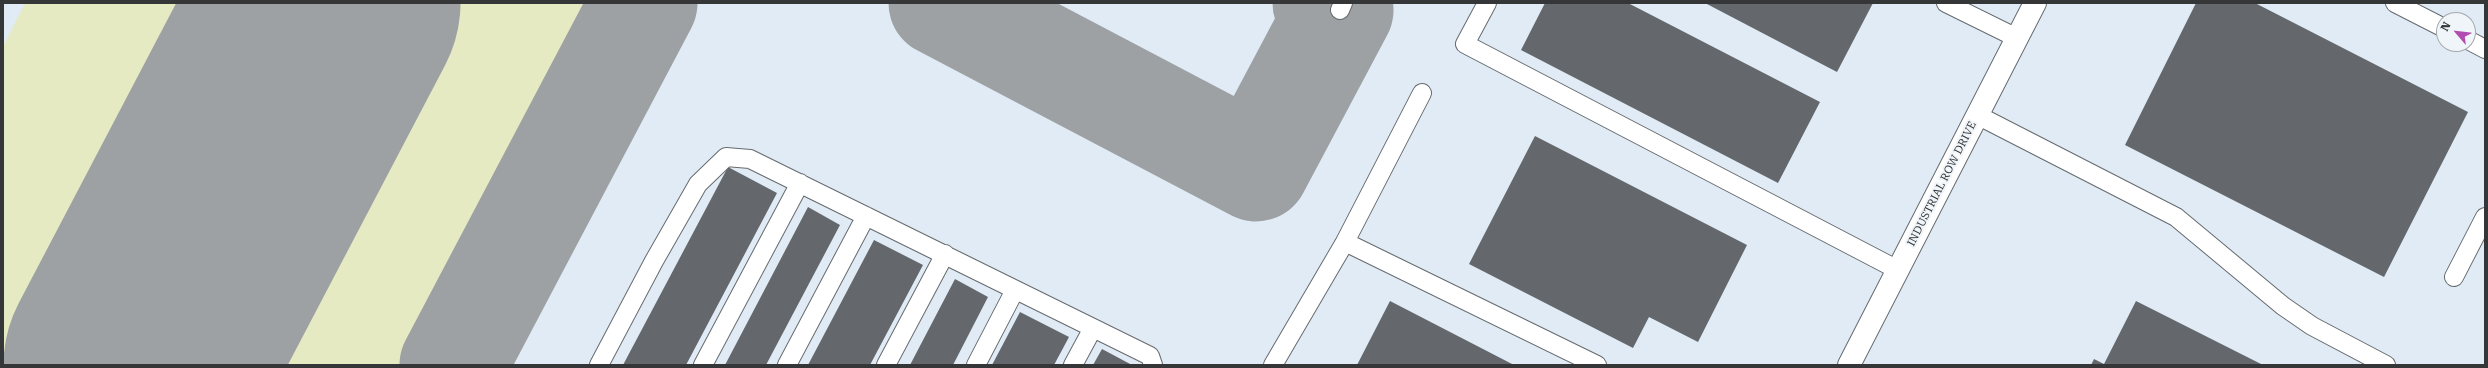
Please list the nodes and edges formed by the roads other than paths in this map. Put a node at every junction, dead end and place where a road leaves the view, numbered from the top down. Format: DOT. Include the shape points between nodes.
graph roads {
  1 [pos="1487,3"];
  2 [pos="1946,3"];
  3 [pos="2035,3"];
  4 [pos="2395,3"];
  5 [pos="2436,24"];
  6 [pos="2017,38"];
  7 [pos="2476,44"];
  8 [pos="2485,49"];
  9 [pos="1422,93"];
  10 [pos="1977,116"];
  11 [pos="800,183"];
  12 [pos="866,216"];
  13 [pos="2485,217"];
  14 [pos="1345,242"];
  15 [pos="945,254"];
  16 [pos="1898,270"];
  17 [pos="2454,277"];
  18 [pos="1015,290"];
  19 [pos="1093,328"];
  20 [pos="599,365"];
  21 [pos="703,365"];
  22 [pos="787,365"];
  23 [pos="886,365"];
  24 [pos="976,365"];
  25 [pos="1073,365"];
  26 [pos="1154,365"];
  27 [pos="1274,365"];
  28 [pos="1597,365"];
  29 [pos="1849,365"];
  30 [pos="2386,365"];
  1 -- 16 [label="lane" via="1465,44"];
  2 -- 6 [label="lane"];
  3 -- 6 [label="street, INDUSTRIAL ROW DRIVE"];
  4 -- 5 [label="lane"];
  6 -- 10 [label="street, INDUSTRIAL ROW DRIVE"];
  7 -- 8 [label="lane"];
  9 -- 14 [label="lane"];
  10 -- 16 [label="street, INDUSTRIAL ROW DRIVE"];
  10 -- 30 [label="lane" via="2176,217 2283,306 2312,326"];
  11 -- 12 [label="lane"];
  11 -- 20 [label="lane" via="750,159 726,157 698,184"];
  11 -- 21 [label="lane"];
  12 -- 15 [label="lane"];
  12 -- 22 [label="lane"];
  13 -- 17 [label="lane"];
  14 -- 27 [label="lane"];
  14 -- 28 [label="lane"];
  15 -- 18 [label="lane"];
  15 -- 23 [label="lane"];
  16 -- 29 [label="street, INDUSTRIAL ROW DRIVE"];
  18 -- 19 [label="lane"];
  18 -- 24 [label="lane"];
  19 -- 25 [label="lane"];
  19 -- 26 [label="lane" via="1150,356"];
}
